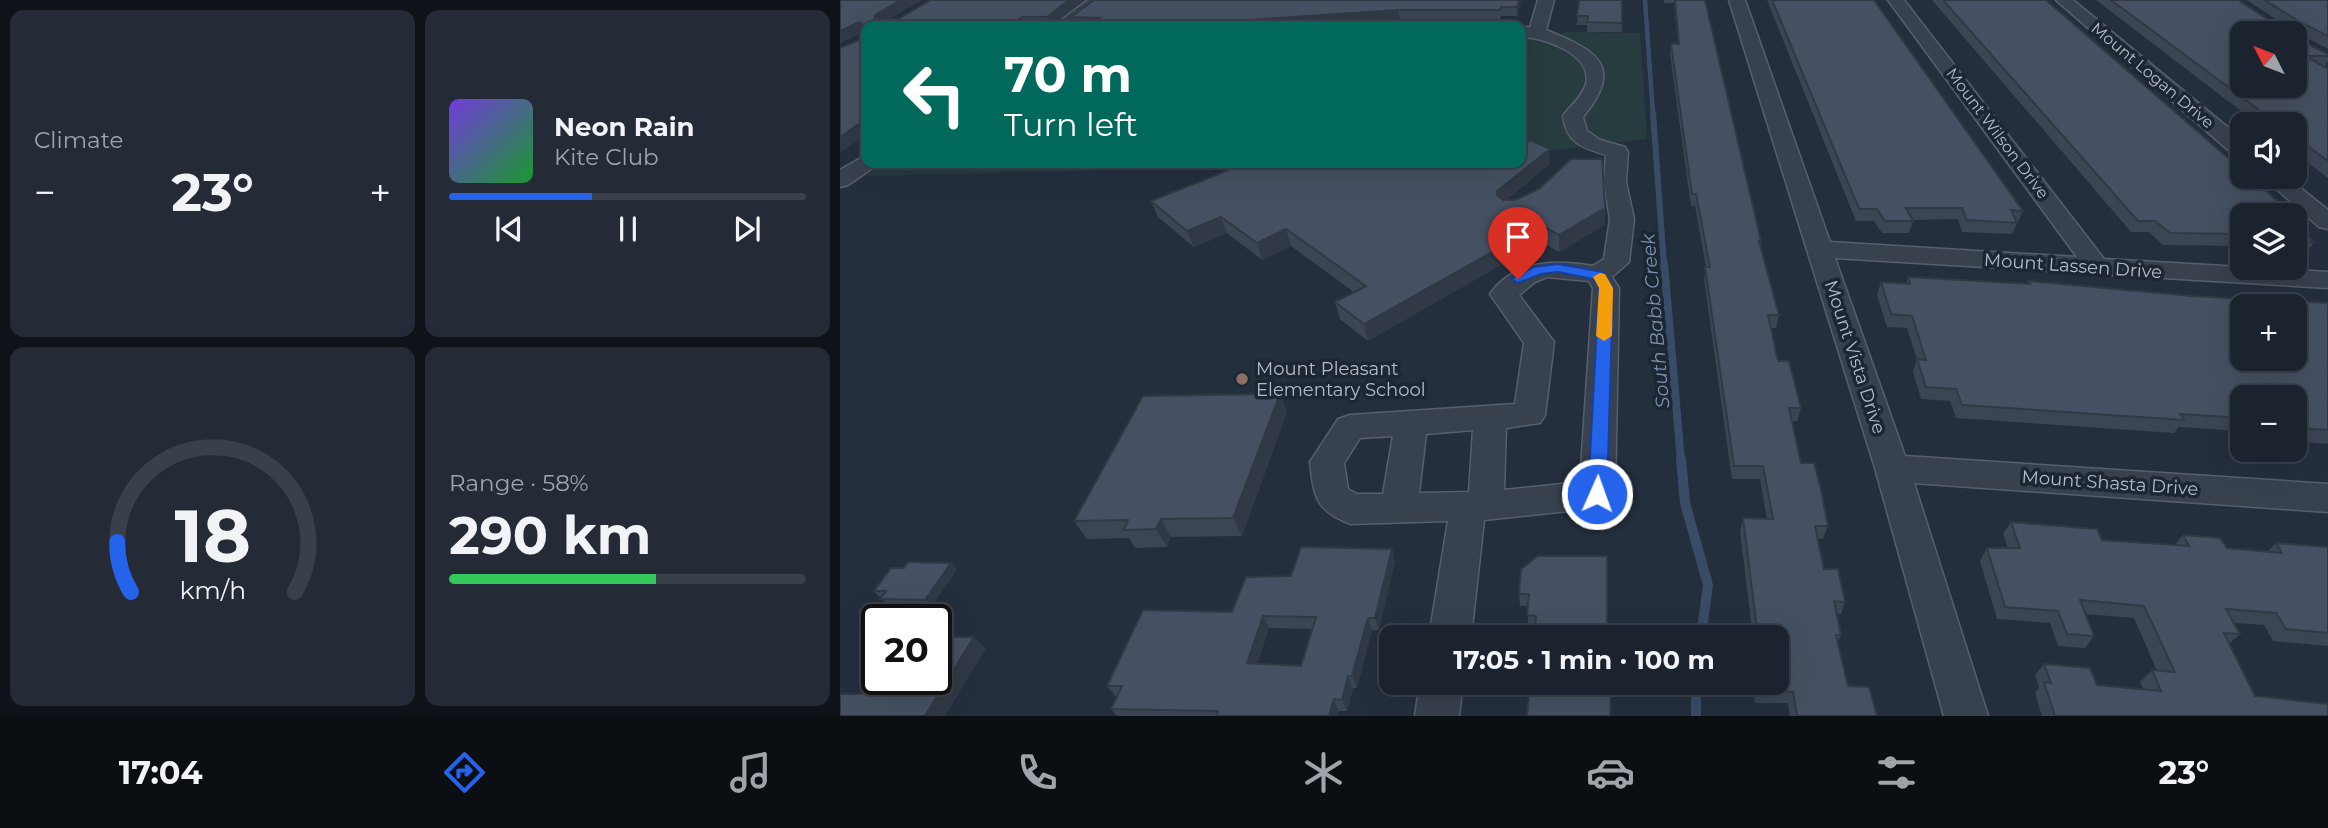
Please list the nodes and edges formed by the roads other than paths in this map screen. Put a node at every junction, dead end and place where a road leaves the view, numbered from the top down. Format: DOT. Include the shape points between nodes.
graph roads {
  1 [pos="1098,0"];
  2 [pos="1546,0"];
  3 [pos="1737,0"];
  4 [pos="1896,0"];
  5 [pos="2064,0"];
  6 [pos="1068,21"];
  7 [pos="1529,32"];
  8 [pos="2230,140"];
  9 [pos="861,165"];
  10 [pos="840,180"];
  11 [pos="2288,189"];
  12 [pos="2328,222"];
  13 [pos="1819,249"];
  14 [pos="2098,268"];
  15 [pos="1598,275"];
  16 [pos="2328,280"];
  17 [pos="1490,418"];
  18 [pos="1411,423"];
  19 [pos="1892,468"];
  20 [pos="2328,498"];
  21 [pos="1477,506"];
  22 [pos="1399,508"];
  23 [pos="1452,625"];
  24 [pos="1440,695"];
  25 [pos="1437,716"];
  26 [pos="1966,716"];
  1 -- 6 [label="street"];
  2 -- 7 [label="street"];
  3 -- 13 [label="street, Mount Vista Drive"];
  4 -- 14 [label="street, Mount Wilson Drive"];
  5 -- 8 [label="street, Mount Logan Drive"];
  7 -- 15 [label="street" via="1584,53 1597,80 1589,100 1573,116 1575,149 1617,152 1615,182 1622,219 1616,262"];
  9 -- 10 [label="street"];
  11 -- 12 [label="street"];
  13 -- 14 [label="street, Mount Lassen Drive"];
  13 -- 19 [label="street, Mount Vista Drive"];
  14 -- 16 [label="street, Mount Lassen Drive"];
  15 -- 17 [label="street" via="1558,268 1538,270 1518,279 1504,294 1539,342 1529,415"];
  15 -- 21 [label="street" via="1606,288 1597,494"];
  17 -- 18 [label="street"];
  17 -- 21 [label="street"];
  18 -- 22 [label="street"];
  18 -- 22 [label="street" via="1350,427 1327,462 1332,496 1351,509"];
  19 -- 20 [label="street, Mount Shasta Drive"];
  19 -- 26 [label="street, Mount Vista Drive"];
  21 -- 22 [label="street"];
  21 -- 23 [label="street"];
  24 -- 25 [label="street"];
}
